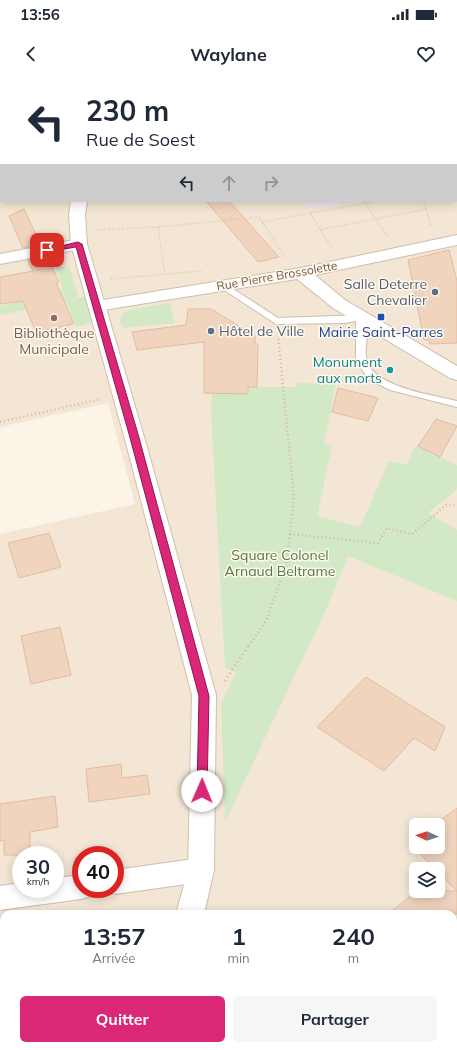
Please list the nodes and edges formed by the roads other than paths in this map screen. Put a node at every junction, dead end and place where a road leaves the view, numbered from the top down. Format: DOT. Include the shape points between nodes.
graph roads {
  1 [pos="79,202"];
  2 [pos="457,240"];
  3 [pos="78,244"];
  4 [pos="0,259"];
  5 [pos="301,274"];
  6 [pos="224,286"];
  7 [pos="97,306"];
  8 [pos="361,318"];
  9 [pos="457,374"];
  10 [pos="457,404"];
  11 [pos="200,870"];
  12 [pos="124,881"];
  13 [pos="72,888"];
  14 [pos="0,898"];
  15 [pos="191,910"];
  1 -- 3 [label="street"];
  2 -- 5 [label="street, Rue Pierre Brossolette"];
  3 -- 4 [label="street"];
  3 -- 7 [label="street"];
  5 -- 6 [label="street, Rue Pierre Brossolette"];
  5 -- 8 [label="street"];
  6 -- 7 [label="street, Rue Pierre Brossolette"];
  6 -- 8 [label="lane" via="276,321"];
  7 -- 11 [label="street" via="204,696"];
  8 -- 9 [label="street"];
  8 -- 10 [label="lane" via="361,359 372,378 394,388"];
  11 -- 12 [label="street"];
  11 -- 15 [label="street"];
  13 -- 14 [label="street"];
}
